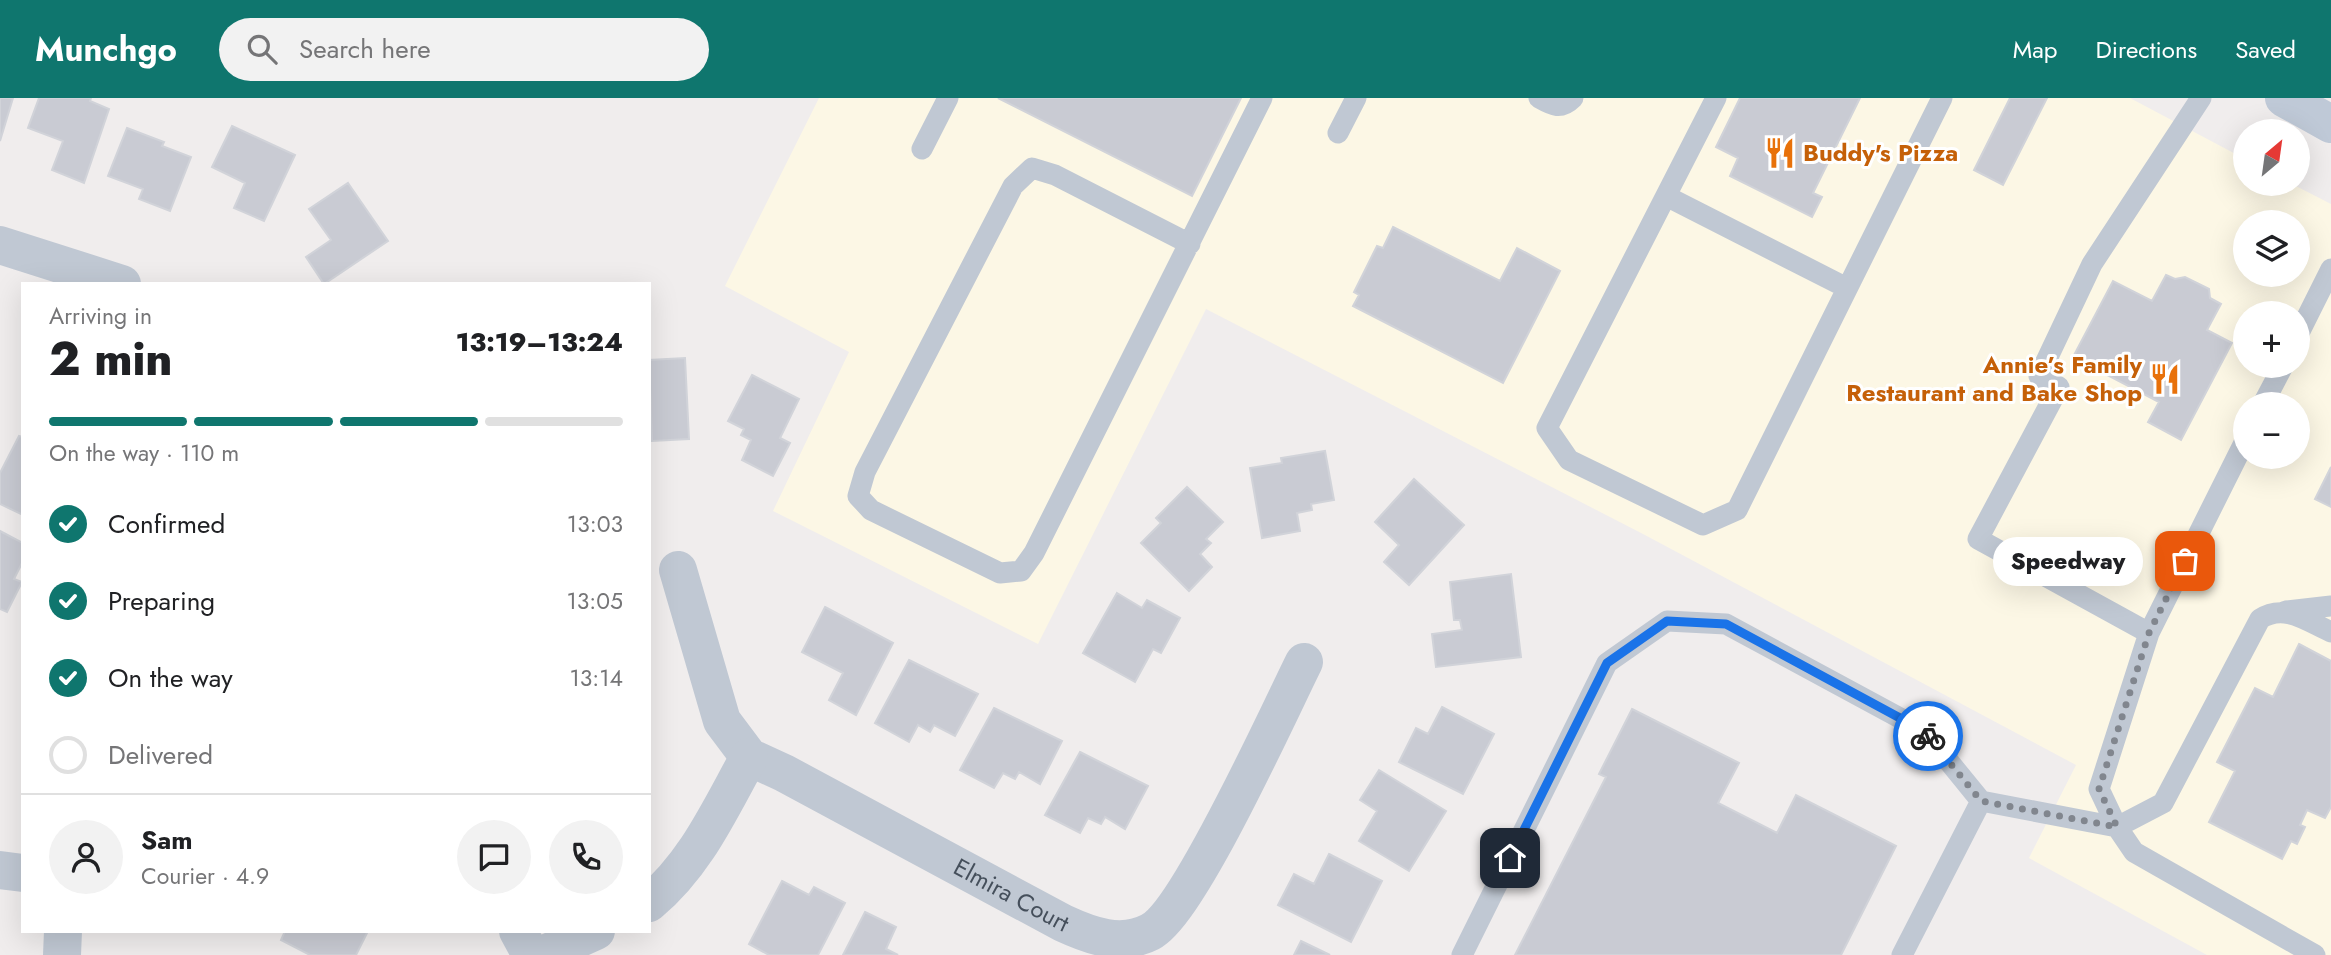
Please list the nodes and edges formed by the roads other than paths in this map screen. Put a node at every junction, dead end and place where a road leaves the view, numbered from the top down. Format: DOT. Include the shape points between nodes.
graph roads {
  1 [pos="948,98"];
  2 [pos="1262,98"];
  3 [pos="1356,98"];
  4 [pos="1539,98"];
  5 [pos="1573,98"];
  6 [pos="1716,98"];
  7 [pos="1942,98"];
  8 [pos="2201,98"];
  9 [pos="2284,98"];
  10 [pos="2331,124"];
  11 [pos="1338,133"];
  12 [pos="922,149"];
  13 [pos="1666,196"];
  14 [pos="1190,244"];
  15 [pos="0,245"];
  16 [pos="2331,269"];
  17 [pos="116,282"];
  18 [pos="1847,288"];
  19 [pos="2310,311"];
  20 [pos="2233,464"];
  21 [pos="678,570"];
  22 [pos="2331,606"];
  23 [pos="2286,611"];
  24 [pos="2331,632"];
  25 [pos="2149,633"];
  26 [pos="1304,662"];
  27 [pos="749,757"];
  28 [pos="1981,801"];
  29 [pos="2117,827"];
  30 [pos="0,870"];
  31 [pos="21,873"];
  32 [pos="651,901"];
  33 [pos="63,933"];
  34 [pos="519,933"];
  35 [pos="592,933"];
  36 [pos="62,955"];
  37 [pos="531,955"];
  38 [pos="542,955"];
  39 [pos="1462,955"];
  40 [pos="1902,955"];
  41 [pos="2315,955"];
  1 -- 12 [label="lane"];
  2 -- 14 [label="lane"];
  3 -- 11 [label="lane"];
  4 -- 5 [label="lane" via="1554,106 1564,106"];
  6 -- 13 [label="lane"];
  7 -- 18 [label="lane"];
  8 -- 25 [label="lane" via="2092,264 2039,376 2059,387 1978,540"];
  9 -- 10 [label="main road"];
  13 -- 18 [label="lane"];
  13 -- 18 [label="lane" via="1548,428 1569,460 1703,525 1737,510"];
  14 -- 14 [label="lane" via="1034,554 1021,571 1000,573 871,510 858,496 865,472 1013,186 1032,169 1055,175"];
  15 -- 17 [label="street"];
  16 -- 19 [label="lane"];
  20 -- 25 [label="lane"];
  21 -- 27 [label="street, Elmira Court" via="722,721"];
  22 -- 23 [label="lane"];
  23 -- 24 [label="lane"];
  23 -- 29 [label="lane" via="2260,619 2163,803"];
  25 -- 29 [label="lane" via="2099,789"];
  26 -- 27 [label="street, Elmira Court" via="1183,898 1153,931 1133,939 1088,935"];
  27 -- 32 [label="street" via="693,857"];
  28 -- 29 [label="lane"];
  28 -- 39 [label="lane" via="1924,731 1726,624 1667,621 1607,663"];
  28 -- 40 [label="lane"];
  29 -- 41 [label="lane" via="2134,852"];
  30 -- 31 [label="street"];
  33 -- 36 [label="street"];
  34 -- 37 [label="street"];
  35 -- 38 [label="street"];
}
